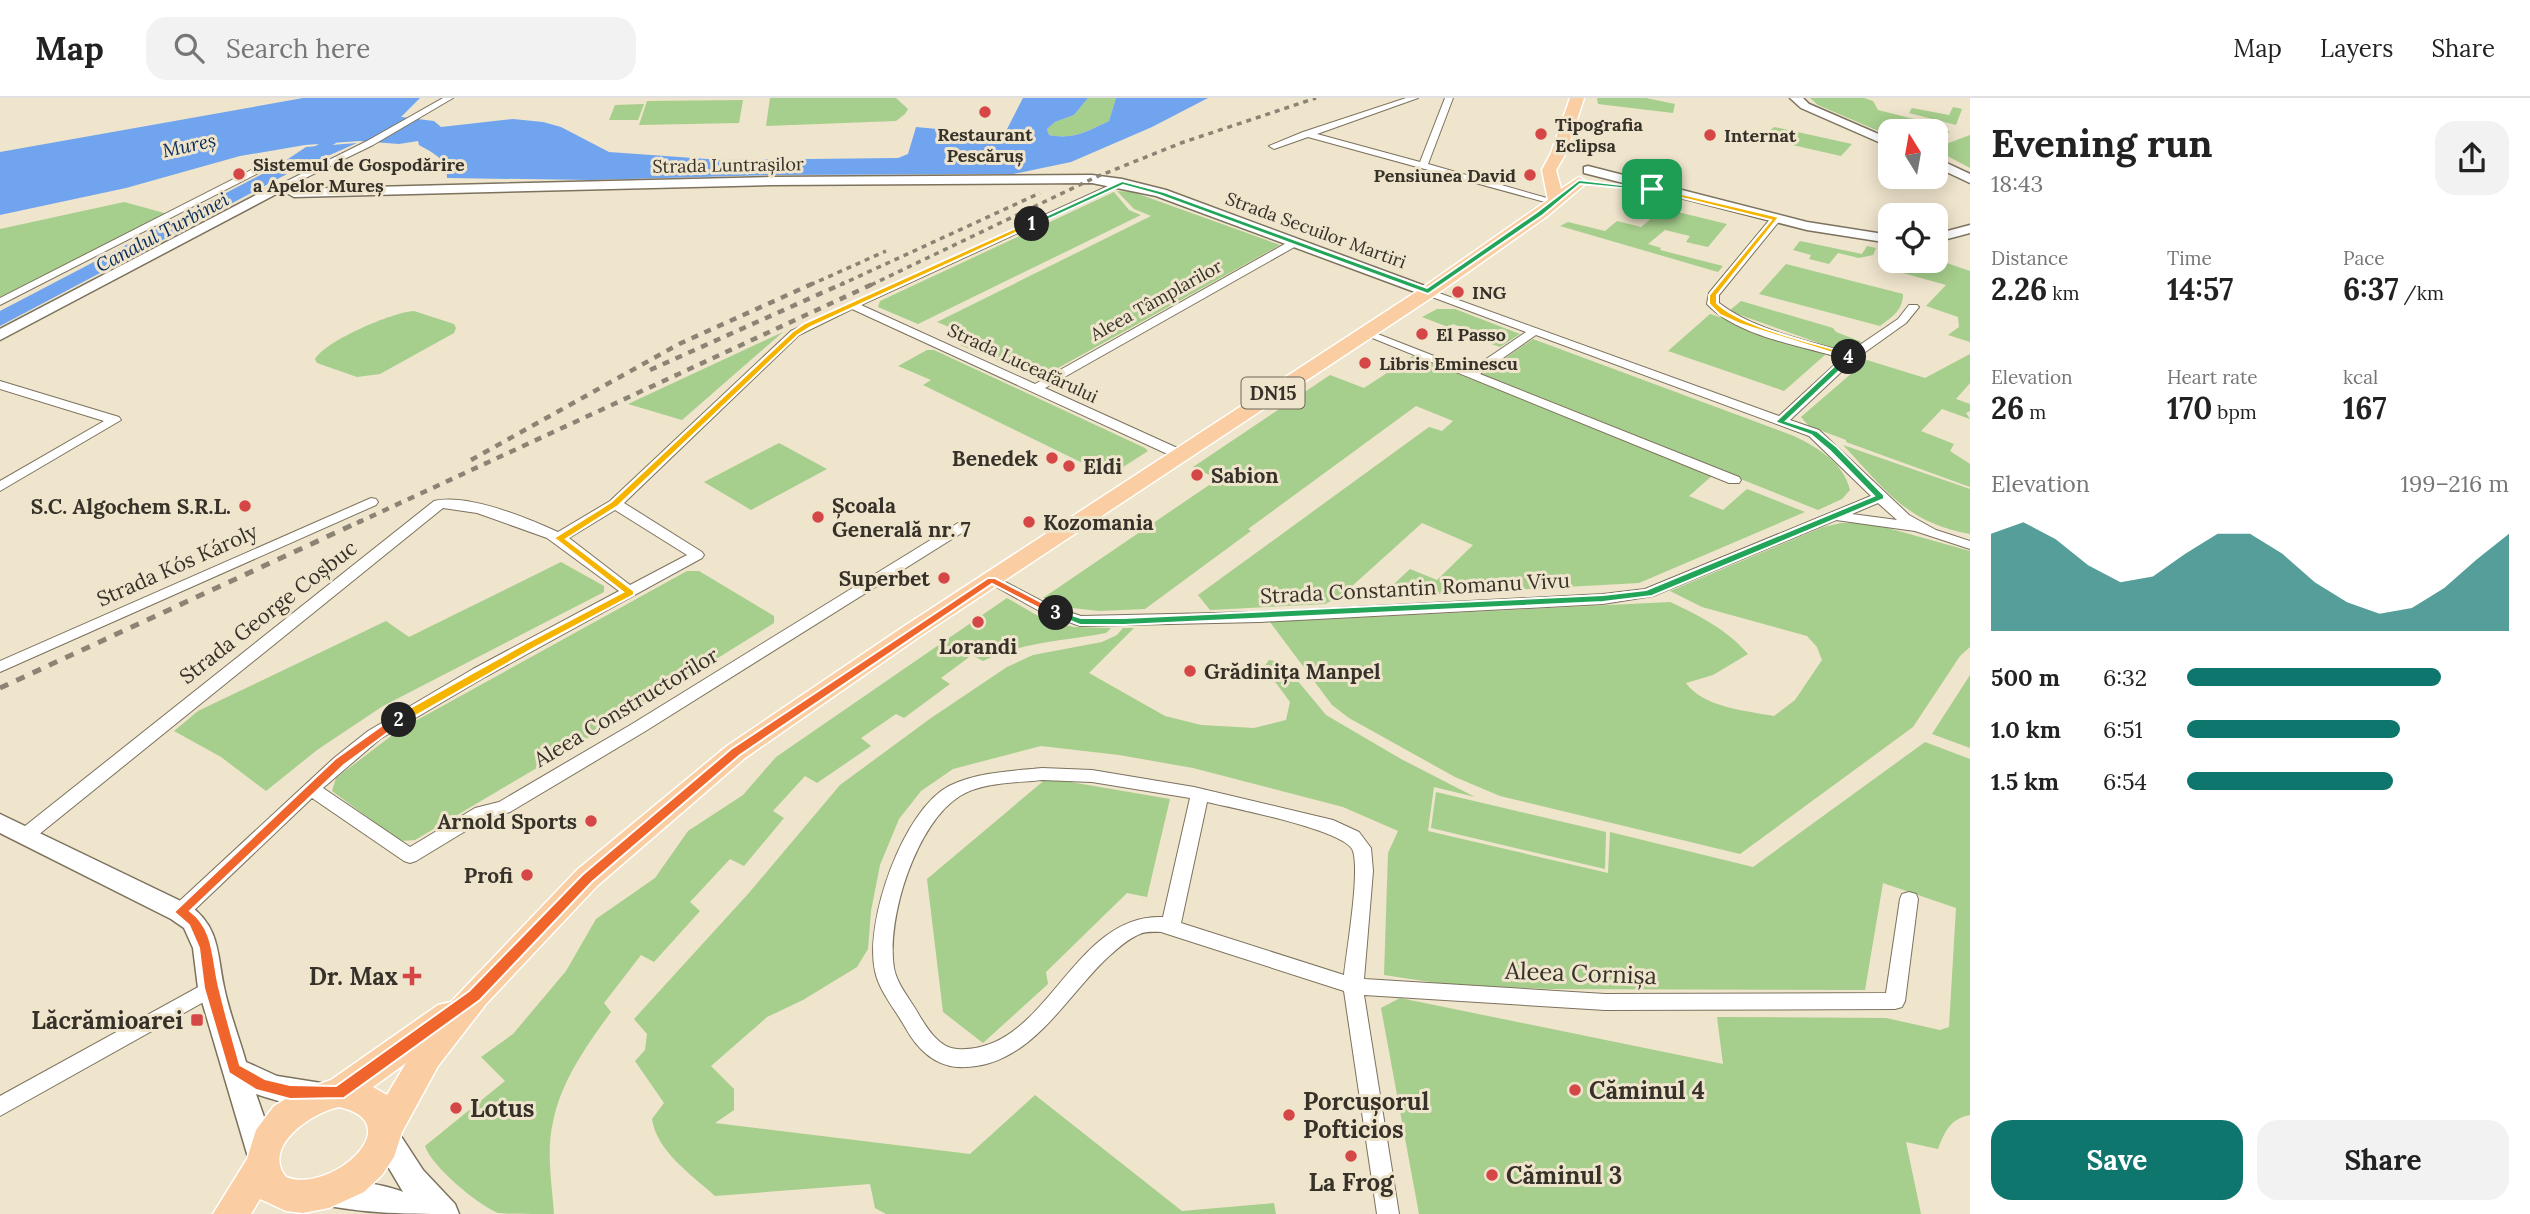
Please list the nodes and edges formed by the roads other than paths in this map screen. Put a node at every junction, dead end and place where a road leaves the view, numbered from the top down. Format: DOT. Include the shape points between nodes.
graph roads {
  1 [pos="449,98"];
  2 [pos="1414,98"];
  3 [pos="1449,98"];
  4 [pos="1575,98"];
  5 [pos="1796,98"];
  6 [pos="1306,134"];
  7 [pos="1878,138"];
  8 [pos="1563,144"];
  9 [pos="1274,146"];
  10 [pos="267,165"];
  11 [pos="1423,166"];
  12 [pos="1948,168"];
  13 [pos="1552,171"];
  14 [pos="1580,172"];
  15 [pos="1970,179"];
  16 [pos="1122,183"];
  17 [pos="293,185"];
  18 [pos="1556,202"];
  19 [pos="1776,219"];
  20 [pos="1970,229"];
  21 [pos="1948,235"];
  22 [pos="1878,237"];
  23 [pos="1294,243"];
  24 [pos="1428,292"];
  25 [pos="0,302"];
  26 [pos="852,305"];
  27 [pos="1913,306"];
  28 [pos="1534,331"];
  29 [pos="1366,332"];
  30 [pos="0,335"];
  31 [pos="1850,357"];
  32 [pos="1472,374"];
  33 [pos="0,385"];
  34 [pos="1037,388"];
  35 [pos="1780,422"];
  36 [pos="1179,454"];
  37 [pos="1734,480"];
  38 [pos="0,487"];
  39 [pos="1880,497"];
  40 [pos="371,502"];
  41 [pos="615,504"];
  42 [pos="1836,517"];
  43 [pos="963,526"];
  44 [pos="1922,529"];
  45 [pos="559,538"];
  46 [pos="1970,545"];
  47 [pos="991,580"];
  48 [pos="630,593"];
  49 [pos="0,667"];
  50 [pos="311,789"];
  51 [pos="1200,795"];
  52 [pos="0,823"];
  53 [pos="26,835"];
  54 [pos="1909,899"];
  55 [pos="180,912"];
  56 [pos="1170,927"];
  57 [pos="1353,986"];
  58 [pos="211,988"];
  59 [pos="475,995"];
  60 [pos="234,1069"];
  61 [pos="334,1094"];
  62 [pos="0,1107"];
  63 [pos="385,1133"];
  64 [pos="263,1161"];
  65 [pos="324,1193"];
  66 [pos="231,1214"];
  67 [pos="285,1214"];
  68 [pos="419,1214"];
  69 [pos="444,1214"];
  70 [pos="1388,1214"];
  1 -- 17 [label="street"];
  2 -- 6 [label="street"];
  3 -- 11 [label="street"];
  4 -- 8 [label="main road"];
  5 -- 7 [label="street"];
  6 -- 9 [label="street"];
  6 -- 11 [label="street"];
  8 -- 13 [label="main road"];
  8 -- 14 [label="main road"];
  10 -- 25 [label="street"];
  11 -- 18 [label="street"];
  12 -- 15 [label="street"];
  13 -- 14 [label="main road"];
  13 -- 18 [label="main road"];
  14 -- 18 [label="main road, DN15"];
  14 -- 19 [label="street"];
  16 -- 17 [label="street, Strada Luntrașilor" via="1092,179 784,181 334,191"];
  16 -- 23 [label="street, Strada Secuilor Martiri"];
  16 -- 26 [label="street"];
  17 -- 30 [label="street, Strada Luntrașilor" via="262,195"];
  18 -- 24 [label="main road, DN15"];
  19 -- 22 [label="street"];
  19 -- 31 [label="street" via="1713,295 1713,304 1742,323"];
  20 -- 21 [label="street"];
  23 -- 24 [label="street, Strada Secuilor Martiri"];
  23 -- 34 [label="street, Aleea Tâmplarilor"];
  24 -- 28 [label="street, Strada Secuilor Martiri"];
  24 -- 29 [label="main road, DN15"];
  26 -- 34 [label="street, Strada Luceafărului"];
  26 -- 41 [label="street" via="795,333"];
  27 -- 31 [label="street" via="1902,321"];
  28 -- 32 [label="street"];
  28 -- 35 [label="street, Strada Secuilor Martiri"];
  29 -- 32 [label="street"];
  29 -- 36 [label="main road, DN15"];
  31 -- 35 [label="street"];
  32 -- 37 [label="street"];
  33 -- 38 [label="street" via="115,420"];
  34 -- 36 [label="street, Strada Luceafărului"];
  35 -- 39 [label="street, Strada Secuilor Martiri" via="1814,433"];
  36 -- 47 [label="main road, DN15"];
  39 -- 42 [label="street, Strada Constantin Romanu Vivu"];
  39 -- 44 [label="street, Strada Secuilor Martiri"];
  40 -- 49 [label="street, Strada Kós Károly"];
  41 -- 45 [label="street"];
  41 -- 48 [label="street" via="697,555"];
  42 -- 44 [label="street, Strada Constantin Romanu Vivu"];
  42 -- 47 [label="street, Strada Constantin Romanu Vivu" via="1648,593 1603,599 1260,617 1080,621"];
  43 -- 50 [label="street, Aleea Constructorilor" via="504,807 481,813 410,856"];
  44 -- 46 [label="street, Strada Secuilor Martiri"];
  45 -- 48 [label="street, Strada George Coșbuc"];
  45 -- 53 [label="street, Strada George Coșbuc" via="454,502 439,504"];
  47 -- 59 [label="main road, DN15" via="736,752 587,878"];
  48 -- 50 [label="street" via="408,714 357,749"];
  50 -- 55 [label="street"];
  51 -- 56 [label="street"];
  51 -- 56 [label="street, Aleea Cornișa" via="1059,773 1000,776 953,791 935,804 919,825 896,882 884,928 884,970 930,1047 957,1058 982,1055 1010,1045 1031,1027 1117,938 1138,926"];
  51 -- 57 [label="street, Aleea Cornișa" via="1333,827 1353,837 1362,848"];
  52 -- 53 [label="street"];
  53 -- 55 [label="street"];
  54 -- 57 [label="street, Aleea Cornișa" via="1895,1001 1605,1002"];
  55 -- 58 [label="street" via="194,922 206,948"];
  56 -- 57 [label="street, Aleea Cornișa"];
  57 -- 70 [label="street"];
  58 -- 60 [label="street"];
  58 -- 62 [label="street"];
  59 -- 61 [label="main road, DN15"];
  59 -- 63 [label="main road, DN15" via="427,1056"];
  60 -- 61 [label="street" via="261,1085"];
  60 -- 64 [label="street"];
  61 -- 63 [label="main road" via="354,1094 377,1107 384,1117"];
  61 -- 64 [label="main road, DN15" via="306,1103 285,1118 270,1137"];
  63 -- 65 [label="main road, DN15" via="366,1170 342,1188"];
  63 -- 69 [label="street" via="412,1180"];
  64 -- 65 [label="main road, DN15" via="268,1183 284,1195"];
  64 -- 66 [label="main road, DN15"];
  65 -- 67 [label="main road, DN15"];
  65 -- 68 [label="street" via="394,1202"];
}
